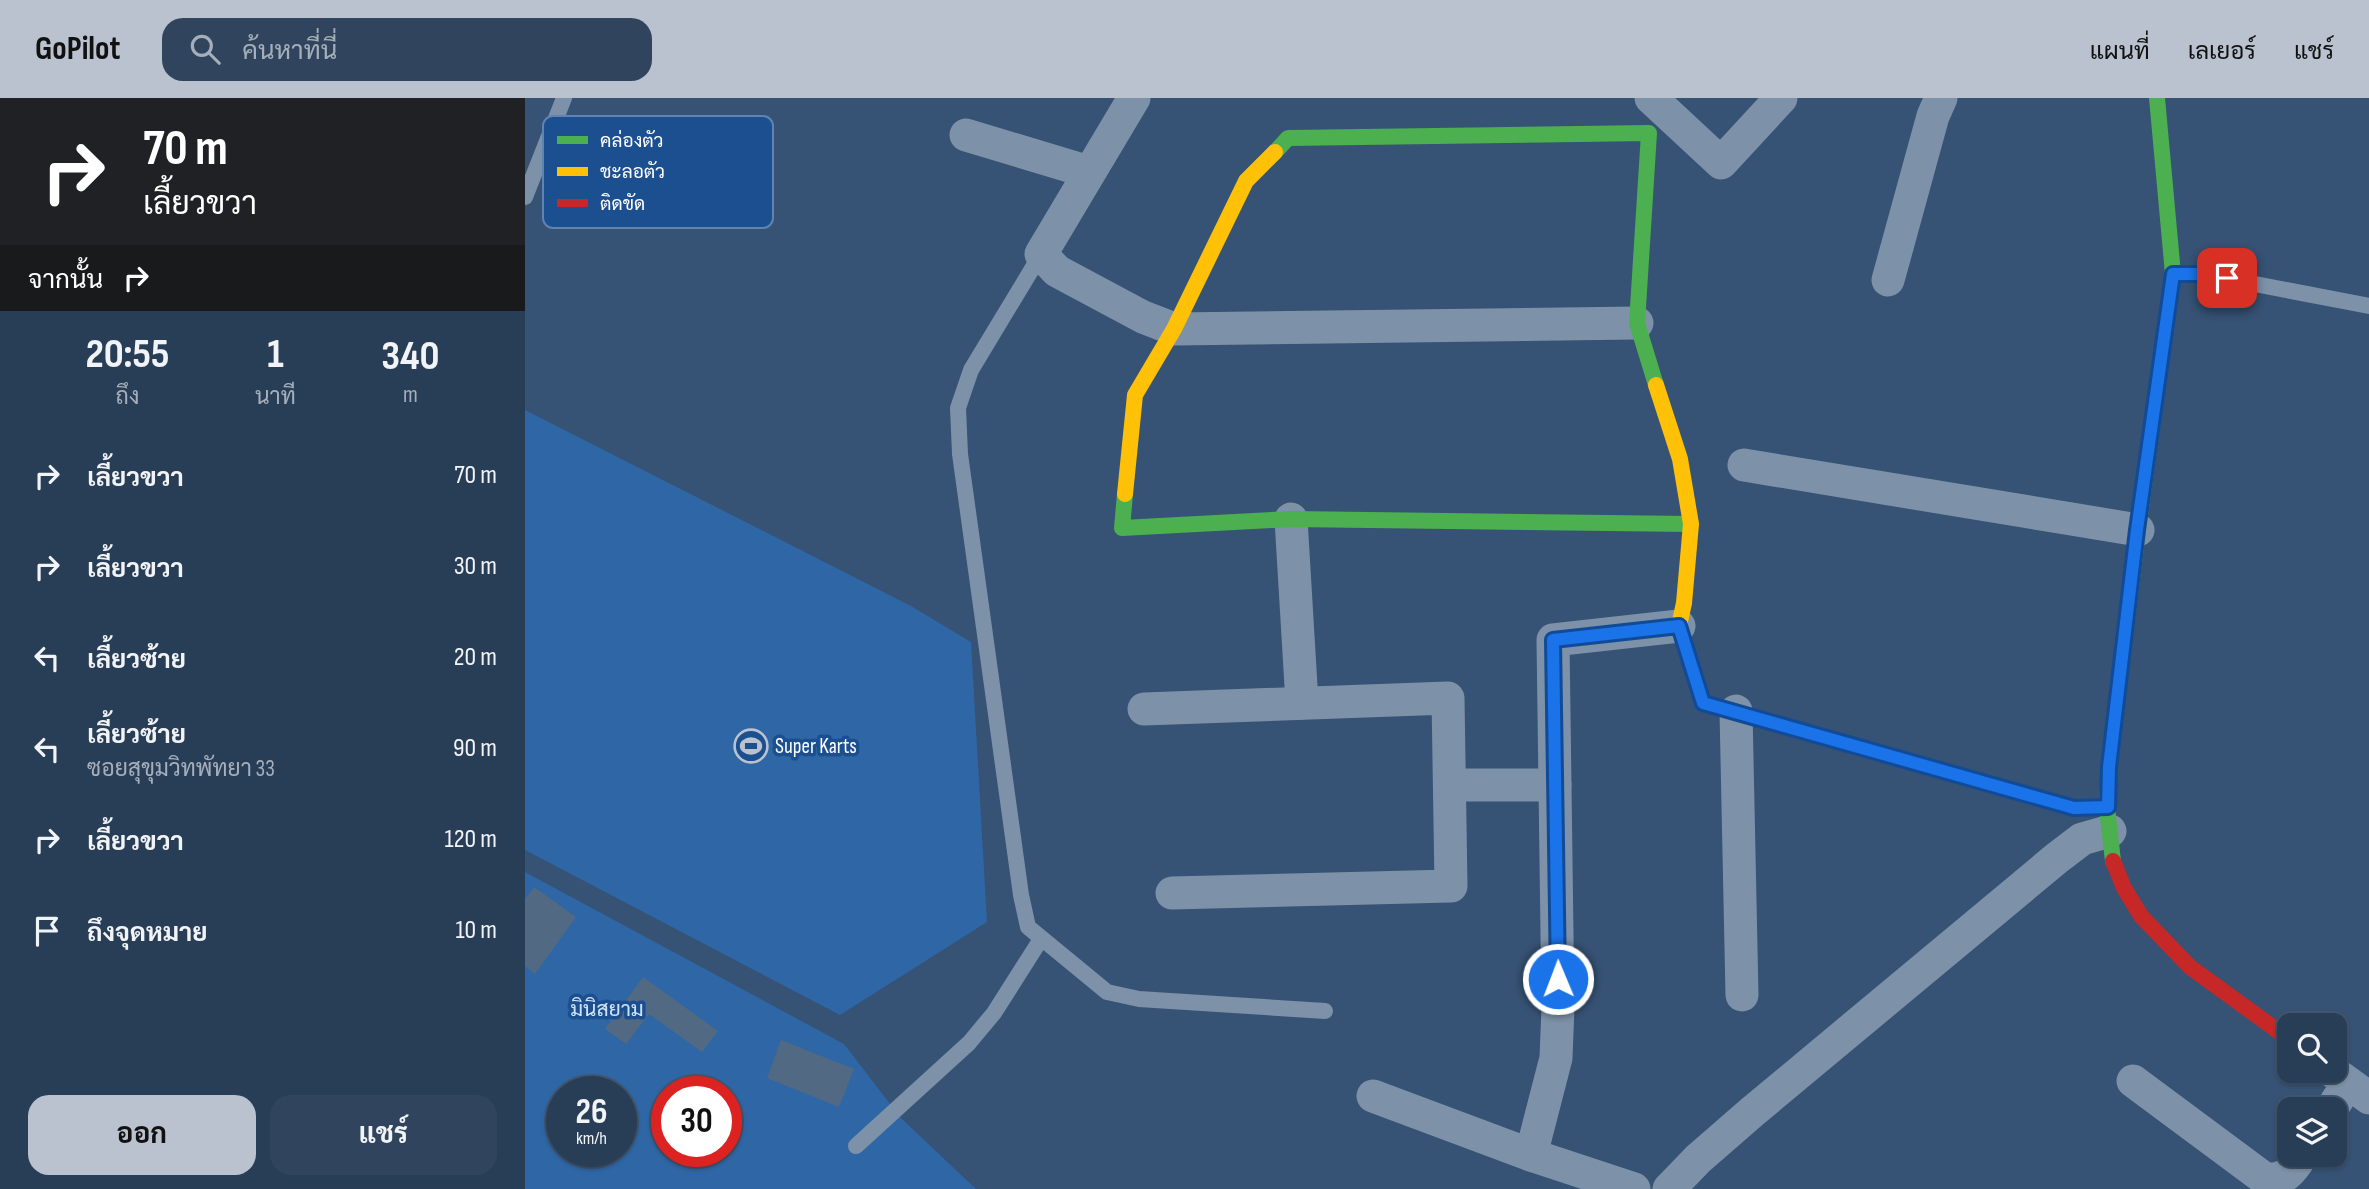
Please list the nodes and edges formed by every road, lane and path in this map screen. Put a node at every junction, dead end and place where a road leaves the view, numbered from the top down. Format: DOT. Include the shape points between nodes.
graph roads {
  1 [pos="564,98"];
  2 [pos="1134,98"];
  3 [pos="1651,98"];
  4 [pos="1781,98"];
  5 [pos="1941,98"];
  6 [pos="2157,98"];
  7 [pos="557,116"];
  8 [pos="966,135"];
  9 [pos="543,151"];
  10 [pos="1089,172"];
  11 [pos="525,197"];
  12 [pos="1041,254"];
  13 [pos="2173,274"];
  14 [pos="1888,280"];
  15 [pos="2369,306"];
  16 [pos="1637,323"];
  17 [pos="1174,329"];
  18 [pos="1744,465"];
  19 [pos="1291,519"];
  20 [pos="1691,524"];
  21 [pos="2137,530"];
  22 [pos="1679,626"];
  23 [pos="1302,703"];
  24 [pos="1144,709"];
  25 [pos="1736,711"];
  26 [pos="1451,785"];
  27 [pos="1555,785"];
  28 [pos="2109,819"];
  29 [pos="1172,893"];
  30 [pos="1041,939"];
  31 [pos="1742,995"];
  32 [pos="1325,1011"];
  33 [pos="2277,1030"];
  34 [pos="2133,1081"];
  35 [pos="1373,1096"];
  36 [pos="856,1146"];
  37 [pos="1531,1154"];
  38 [pos="2293,1167"];
  39 [pos="1694,1174"];
  40 [pos="1633,1189"];
  41 [pos="1669,1189"];
  1 -- 7 [label="lane"];
  2 -- 10 [label="street"];
  3 -- 4 [label="street" via="1721,163"];
  5 -- 14 [label="street"];
  6 -- 13 [label="street"];
  8 -- 10 [label="street"];
  9 -- 11 [label="lane"];
  10 -- 12 [label="street"];
  12 -- 17 [label="street" via="1057,271"];
  12 -- 30 [label="lane" via="971,370 958,408 960,454 1021,895 1028,927"];
  13 -- 15 [label="lane" via="2203,274"];
  13 -- 21 [label="street"];
  16 -- 17 [label="street"];
  16 -- 17 [label="street" via="1649,132 1288,138 1246,181"];
  16 -- 20 [label="street" via="1680,459"];
  17 -- 19 [label="street" via="1135,395 1122,528"];
  18 -- 21 [label="street"];
  19 -- 20 [label="street"];
  19 -- 23 [label="street"];
  20 -- 22 [label="street"];
  21 -- 28 [label="street" via="2109,767"];
  22 -- 25 [label="street" via="1703,703"];
  22 -- 27 [label="street" via="1553,640"];
  23 -- 24 [label="street"];
  23 -- 26 [label="street" via="1448,698"];
  25 -- 28 [label="street"];
  25 -- 31 [label="street"];
  26 -- 27 [label="street"];
  26 -- 29 [label="street" via="1451,886"];
  27 -- 37 [label="street" via="1556,1058"];
  28 -- 33 [label="street" via="2112,858 2141,916 2190,967"];
  28 -- 39 [label="street" via="2057,858"];
  30 -- 32 [label="lane" via="1107,992 1139,999"];
  30 -- 36 [label="lane" via="994,1013 969,1042"];
  34 -- 38 [label="street" via="2265,1178 2275,1180"];
  35 -- 37 [label="street"];
  37 -- 40 [label="street"];
  39 -- 41 [label="street"];
}
